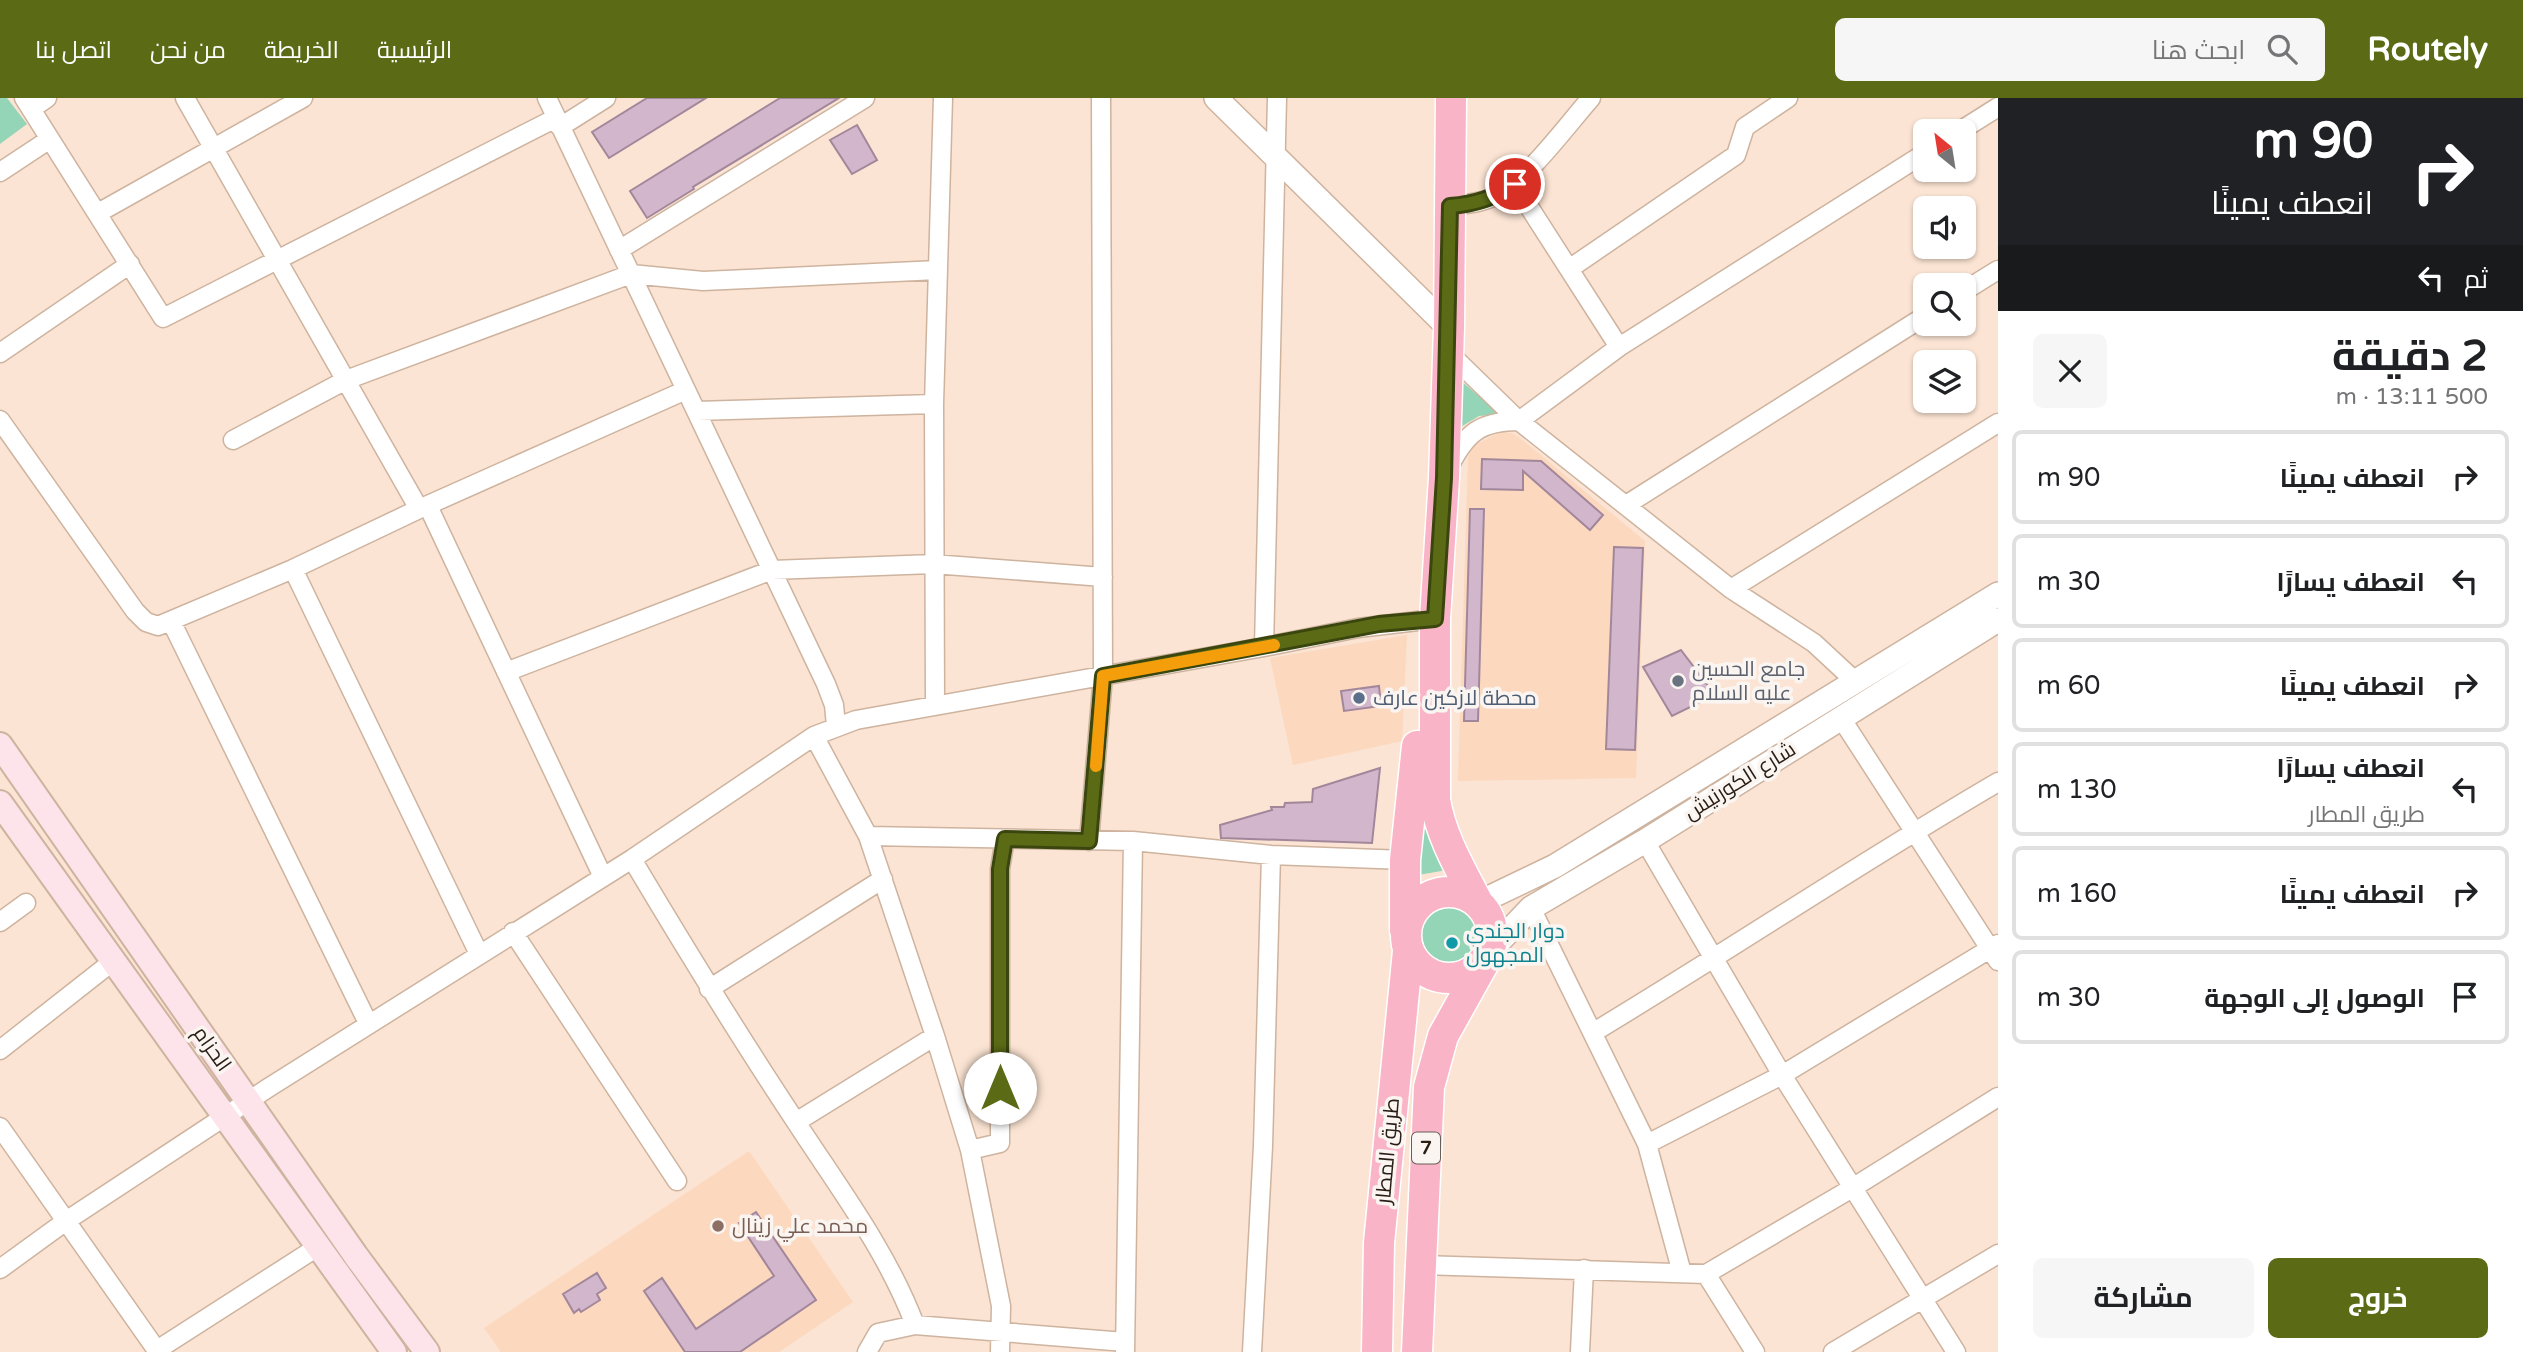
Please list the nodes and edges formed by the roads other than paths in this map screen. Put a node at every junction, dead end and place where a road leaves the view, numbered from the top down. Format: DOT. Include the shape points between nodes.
graph roads {
  1 [pos="47,98"];
  2 [pos="185,98"];
  3 [pos="303,98"];
  4 [pos="547,98"];
  5 [pos="606,98"];
  6 [pos="865,98"];
  7 [pos="943,98"];
  8 [pos="1101,98"];
  9 [pos="1216,98"];
  10 [pos="1276,98"];
  11 [pos="1451,98"];
  12 [pos="1591,98"];
  13 [pos="1788,98"];
  14 [pos="28,103"];
  15 [pos="1998,107"];
  16 [pos="1976,121"];
  17 [pos="558,123"];
  18 [pos="50,139"];
  19 [pos="213,148"];
  20 [pos="1275,156"];
  21 [pos="1913,161"];
  22 [pos="0,172"];
  23 [pos="1515,184"];
  24 [pos="1450,206"];
  25 [pos="97,213"];
  26 [pos="619,250"];
  27 [pos="277,259"];
  28 [pos="130,264"];
  29 [pos="1569,269"];
  30 [pos="938,270"];
  31 [pos="1998,270"];
  32 [pos="631,274"];
  33 [pos="1976,284"];
  34 [pos="1913,324"];
  35 [pos="1448,340"];
  36 [pos="1619,347"];
  37 [pos="0,353"];
  38 [pos="346,380"];
  39 [pos="686,390"];
  40 [pos="934,404"];
  41 [pos="696,411"];
  42 [pos="0,420"];
  43 [pos="1519,421"];
  44 [pos="1998,423"];
  45 [pos="233,440"];
  46 [pos="1444,478"];
  47 [pos="1626,505"];
  48 [pos="423,508"];
  49 [pos="933,564"];
  50 [pos="293,569"];
  51 [pos="772,570"];
  52 [pos="1103,578"];
  53 [pos="1731,589"];
  54 [pos="1998,594"];
  55 [pos="1435,619"];
  56 [pos="1998,620"];
  57 [pos="171,621"];
  58 [pos="1264,647"];
  59 [pos="506,672"];
  60 [pos="1103,676"];
  61 [pos="1434,681"];
  62 [pos="1856,682"];
  63 [pos="934,706"];
  64 [pos="1841,718"];
  65 [pos="836,726"];
  66 [pos="814,736"];
  67 [pos="0,745"];
  68 [pos="1998,782"];
  69 [pos="0,803"];
  70 [pos="1914,831"];
  71 [pos="868,836"];
  72 [pos="1005,839"];
  73 [pos="1089,841"];
  74 [pos="1133,841"];
  75 [pos="1645,841"];
  76 [pos="1271,855"];
  77 [pos="632,859"];
  78 [pos="1405,860"];
  79 [pos="603,877"];
  80 [pos="883,879"];
  81 [pos="26,903"];
  82 [pos="1478,903"];
  83 [pos="1531,908"];
  84 [pos="0,922"];
  85 [pos="513,932"];
  86 [pos="1407,945"];
  87 [pos="1995,951"];
  88 [pos="479,954"];
  89 [pos="1488,954"];
  90 [pos="1715,959"];
  91 [pos="112,962"];
  92 [pos="709,989"];
  93 [pos="368,1023"];
  94 [pos="1594,1032"];
  95 [pos="935,1036"];
  96 [pos="0,1050"];
  97 [pos="1782,1075"];
  98 [pos="1998,1097"];
  99 [pos="248,1101"];
  100 [pos="223,1117"];
  101 [pos="796,1122"];
  102 [pos="0,1127"];
  103 [pos="1647,1144"];
  104 [pos="970,1150"];
  105 [pos="677,1181"];
  106 [pos="1854,1187"];
  107 [pos="66,1221"];
  108 [pos="319,1246"];
  109 [pos="1998,1254"];
  110 [pos="1421,1265"];
  111 [pos="0,1269"];
  112 [pos="1584,1269"];
  113 [pos="1682,1273"];
  114 [pos="1706,1274"];
  115 [pos="1923,1301"];
  116 [pos="915,1325"];
  117 [pos="1000,1332"];
  118 [pos="1125,1347"];
  119 [pos="158,1351"];
  120 [pos="394,1352"];
  121 [pos="427,1352"];
  122 [pos="867,1352"];
  123 [pos="1000,1352"];
  124 [pos="1252,1352"];
  125 [pos="1377,1352"];
  126 [pos="1418,1352"];
  127 [pos="1580,1352"];
  128 [pos="1755,1352"];
  129 [pos="1833,1352"];
  130 [pos="1956,1352"];
  1 -- 14 [label="street"];
  2 -- 19 [label="street"];
  3 -- 19 [label="street"];
  4 -- 17 [label="street"];
  5 -- 17 [label="street"];
  6 -- 26 [label="street"];
  7 -- 30 [label="street"];
  8 -- 52 [label="street"];
  9 -- 20 [label="street"];
  10 -- 20 [label="street"];
  11 -- 24 [label="highway, طريق المطار / 7"];
  12 -- 23 [label="street"];
  13 -- 29 [label="street" via="1745,127 1736,155"];
  14 -- 18 [label="street"];
  15 -- 16 [label="street"];
  17 -- 26 [label="street"];
  17 -- 27 [label="street"];
  18 -- 22 [label="street"];
  18 -- 25 [label="street"];
  19 -- 25 [label="street"];
  19 -- 27 [label="street"];
  20 -- 35 [label="street"];
  20 -- 58 [label="street"];
  21 -- 36 [label="street"];
  23 -- 24 [label="street" via="1496,196"];
  23 -- 29 [label="street"];
  24 -- 35 [label="highway, طريق المطار / 7"];
  25 -- 28 [label="street"];
  26 -- 32 [label="street"];
  27 -- 28 [label="street" via="163,318"];
  27 -- 38 [label="street"];
  28 -- 37 [label="street"];
  29 -- 36 [label="street"];
  30 -- 32 [label="street" via="703,281"];
  30 -- 40 [label="street"];
  31 -- 33 [label="street"];
  32 -- 38 [label="street"];
  32 -- 39 [label="street"];
  34 -- 47 [label="street"];
  35 -- 43 [label="street"];
  35 -- 46 [label="highway, طريق المطار / 7"];
  36 -- 43 [label="street"];
  38 -- 45 [label="street"];
  38 -- 48 [label="street"];
  39 -- 41 [label="street"];
  39 -- 48 [label="street"];
  40 -- 41 [label="street"];
  40 -- 49 [label="street"];
  41 -- 51 [label="street"];
  42 -- 57 [label="street" via="135,611 158,626"];
  43 -- 46 [label="street" via="1486,425 1468,436"];
  43 -- 47 [label="street"];
  44 -- 53 [label="street"];
  46 -- 55 [label="highway, طريق المطار / 7"];
  47 -- 53 [label="street"];
  48 -- 50 [label="street"];
  48 -- 59 [label="street"];
  49 -- 51 [label="street"];
  49 -- 52 [label="street"];
  49 -- 63 [label="street"];
  50 -- 57 [label="street"];
  50 -- 88 [label="street"];
  51 -- 59 [label="street"];
  51 -- 65 [label="street" via="835,705"];
  52 -- 60 [label="street"];
  53 -- 62 [label="street" via="1814,643"];
  54 -- 62 [label="street, شارع الكورنيش"];
  55 -- 58 [label="street" via="1368,626"];
  55 -- 61 [label="highway, طريق المطار / 7"];
  56 -- 64 [label="street, شارع الكورنيش"];
  57 -- 93 [label="street"];
  58 -- 60 [label="street"];
  59 -- 79 [label="street"];
  60 -- 63 [label="street"];
  60 -- 73 [label="street"];
  61 -- 78 [label="highway, طريق المطار / 7" via="1420,701"];
  61 -- 82 [label="highway, طريق المطار / 7" via="1437,813"];
  62 -- 82 [label="street, شارع الكورنيش" via="1555,866"];
  63 -- 65 [label="street"];
  64 -- 70 [label="street"];
  64 -- 75 [label="street, شارع الكورنيش"];
  65 -- 66 [label="street"];
  66 -- 71 [label="street"];
  66 -- 77 [label="street"];
  67 -- 99 [label="main road, الحزام"];
  68 -- 70 [label="street"];
  69 -- 91 [label="main road, الحزام"];
  70 -- 87 [label="street"];
  70 -- 90 [label="street"];
  71 -- 72 [label="street"];
  71 -- 80 [label="street"];
  72 -- 73 [label="street"];
  72 -- 104 [label="street" via="1000,869 1000,1143"];
  73 -- 74 [label="street"];
  74 -- 76 [label="street"];
  74 -- 118 [label="street"];
  75 -- 83 [label="street, شارع الكورنيش"];
  75 -- 90 [label="street"];
  76 -- 78 [label="street"];
  76 -- 124 [label="street"];
  77 -- 79 [label="street"];
  77 -- 92 [label="street"];
  78 -- 86 [label="highway, طريق المطار / 7"];
  79 -- 85 [label="street"];
  80 -- 92 [label="street"];
  80 -- 95 [label="street"];
  81 -- 84 [label="street"];
  82 -- 86 [label="highway" via="1455,893 1430,897 1412,914"];
  82 -- 89 [label="highway" via="1491,925"];
  83 -- 89 [label="street, شارع الكورنيش"];
  83 -- 94 [label="street"];
  85 -- 88 [label="street"];
  85 -- 105 [label="street"];
  86 -- 89 [label="highway" via="1424,971 1442,978 1468,975"];
  86 -- 125 [label="highway, طريق المطار / 7" via="1379,1243"];
  87 -- 97 [label="street"];
  88 -- 93 [label="street"];
  89 -- 110 [label="highway, 7" via="1443,1036 1432,1072"];
  90 -- 94 [label="street"];
  90 -- 97 [label="street"];
  91 -- 96 [label="street"];
  91 -- 100 [label="main road, الحزام"];
  92 -- 101 [label="street"];
  93 -- 99 [label="street"];
  94 -- 103 [label="street"];
  95 -- 101 [label="street"];
  95 -- 104 [label="street"];
  97 -- 103 [label="street"];
  97 -- 106 [label="street"];
  98 -- 106 [label="street"];
  99 -- 100 [label="street"];
  99 -- 121 [label="main road, الحزام"];
  100 -- 107 [label="street"];
  100 -- 108 [label="main road, الحزام"];
  101 -- 116 [label="street" via="873,1239 902,1290"];
  102 -- 107 [label="street"];
  103 -- 113 [label="street"];
  104 -- 117 [label="street" via="1001,1306"];
  106 -- 114 [label="street"];
  106 -- 115 [label="street"];
  107 -- 111 [label="street"];
  107 -- 119 [label="street"];
  108 -- 119 [label="street"];
  108 -- 120 [label="main road, الحزام"];
  109 -- 115 [label="street"];
  110 -- 112 [label="street"];
  110 -- 126 [label="highway, 7"];
  112 -- 113 [label="street"];
  112 -- 127 [label="street"];
  113 -- 114 [label="street"];
  114 -- 128 [label="street"];
  115 -- 129 [label="street"];
  115 -- 130 [label="street"];
  116 -- 117 [label="street"];
  116 -- 122 [label="street" via="878,1333"];
  117 -- 118 [label="street"];
  117 -- 123 [label="street"];
}
